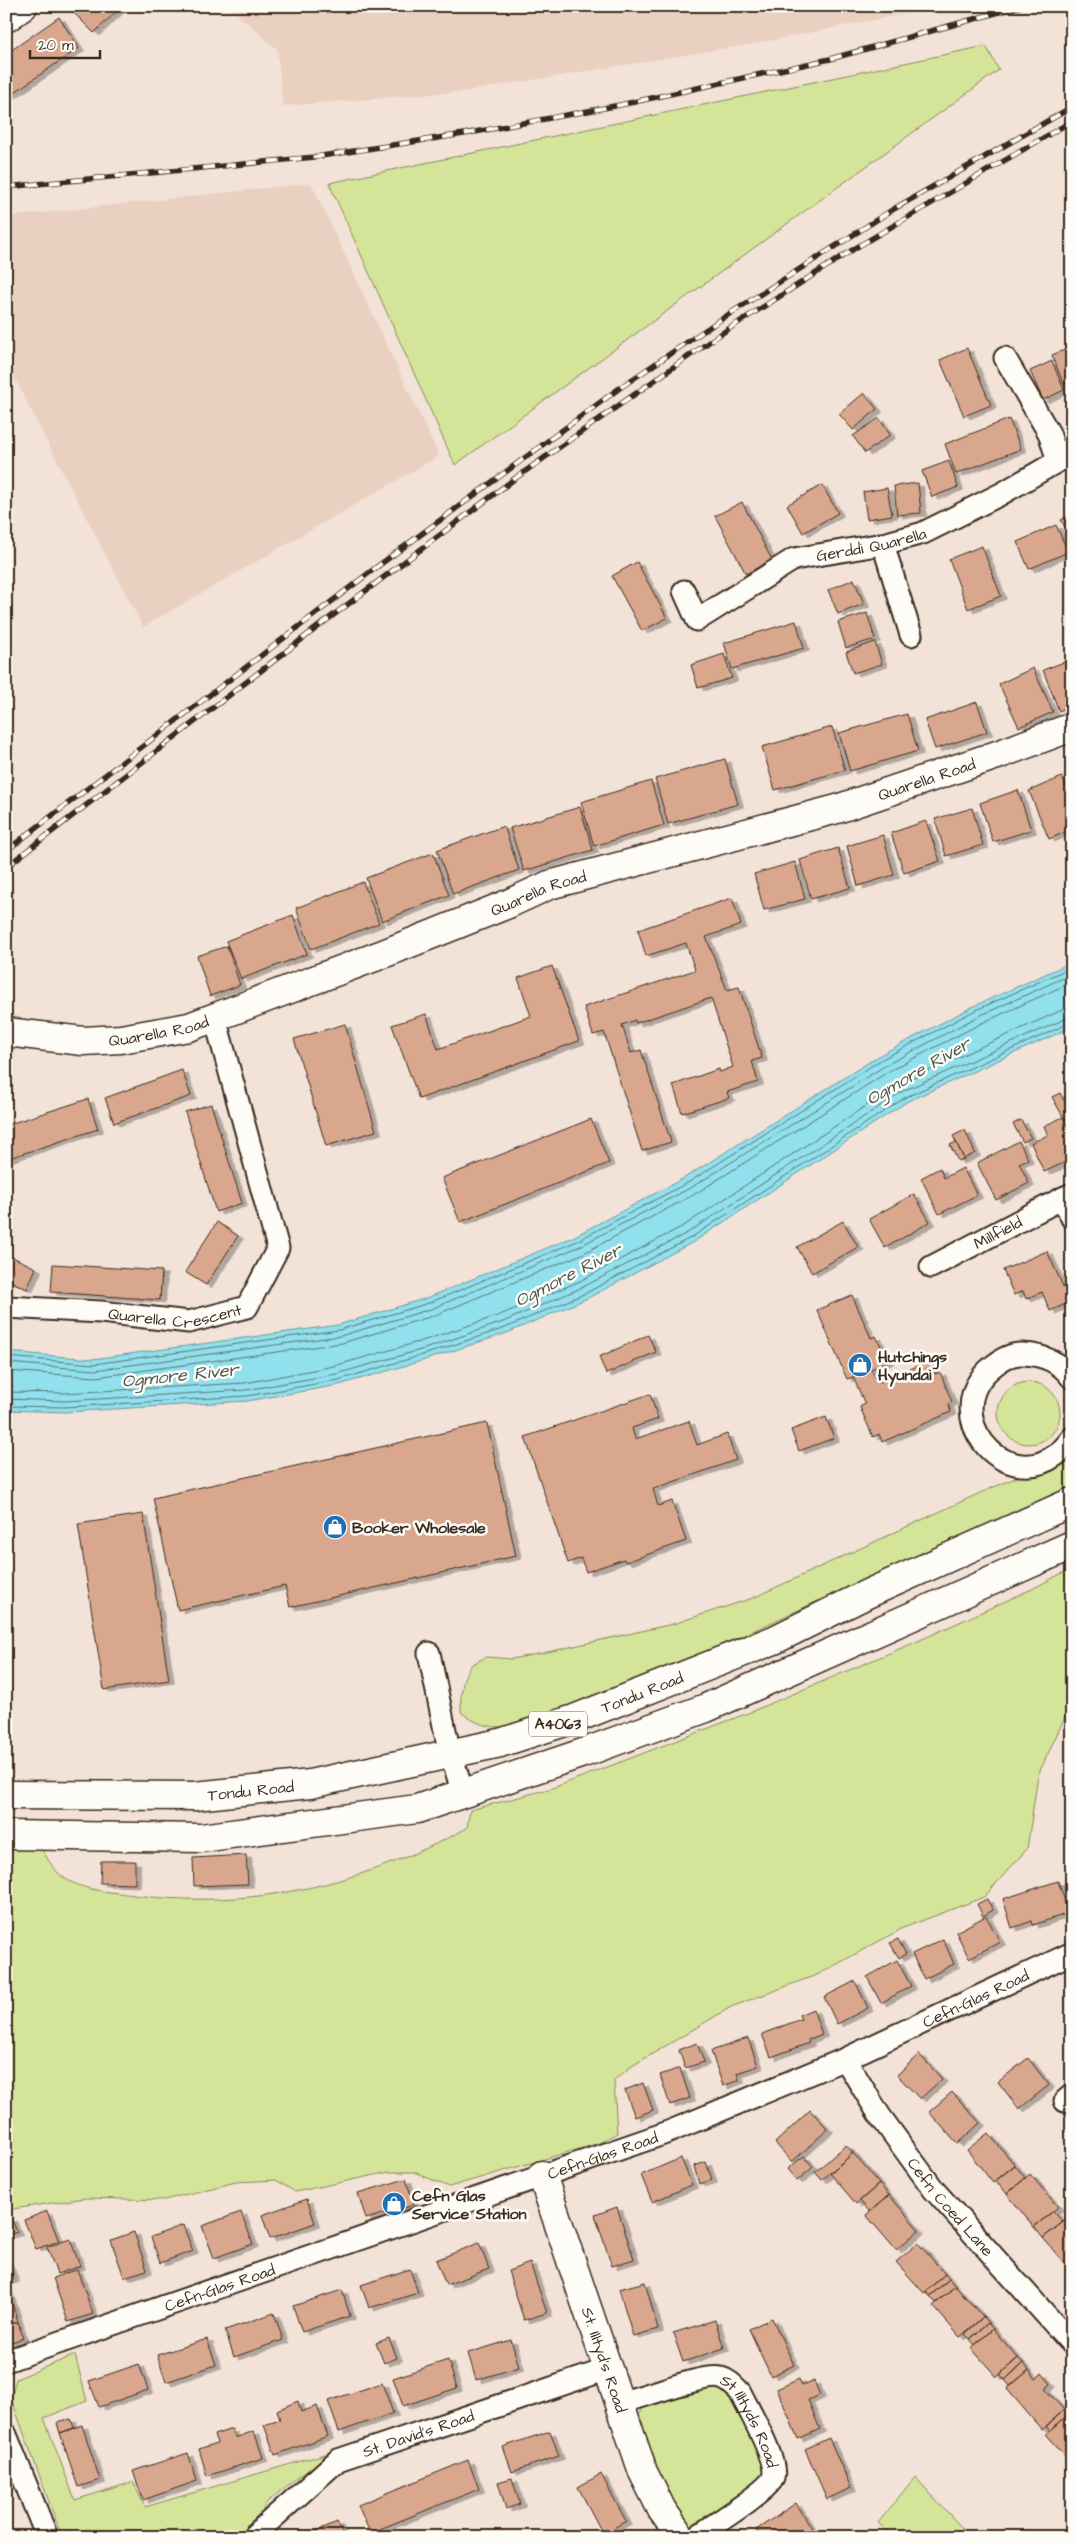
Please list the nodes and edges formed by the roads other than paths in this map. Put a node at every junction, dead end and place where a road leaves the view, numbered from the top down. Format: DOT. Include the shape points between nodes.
graph roads {
  1 [pos="24,6"];
  2 [pos="6,18"];
  3 [pos="1005,358"];
  4 [pos="1065,454"];
  5 [pos="883,544"];
  6 [pos="684,590"];
  7 [pos="911,635"];
  8 [pos="1072,727"];
  9 [pos="213,1018"];
  10 [pos="6,1032"];
  11 [pos="1067,1196"];
  12 [pos="1072,1218"];
  13 [pos="931,1267"];
  14 [pos="6,1307"];
  15 [pos="1072,1378"];
  16 [pos="1072,1438"];
  17 [pos="1072,1502"];
  18 [pos="1072,1545"];
  19 [pos="430,1652"];
  20 [pos="451,1753"];
  21 [pos="6,1794"];
  22 [pos="463,1794"];
  23 [pos="6,1835"];
  24 [pos="1072,1953"];
  25 [pos="845,2059"];
  26 [pos="542,2175"];
  27 [pos="1072,2344"];
  28 [pos="6,2361"];
  29 [pos="608,2369"];
  30 [pos="618,2403"];
  31 [pos="6,2435"];
  32 [pos="47,2537"];
  33 [pos="252,2537"];
  34 [pos="681,2537"];
  35 [pos="696,2537"];
  1 -- 2 [label="main road"];
  3 -- 4 [label="street"];
  4 -- 5 [label="street, Gerddi Quarella" via="1002,494 923,533"];
  5 -- 6 [label="street, Gerddi Quarella" via="794,559 697,620"];
  5 -- 7 [label="street"];
  8 -- 9 [label="main road, Quarella Road" via="837,809 549,885 392,950"];
  9 -- 10 [label="main road, Quarella Road" via="189,1027 121,1039 83,1041"];
  9 -- 14 [label="street, Quarella Crescent" via="278,1248 247,1307 189,1322 101,1312"];
  11 -- 12 [label="street, Millfield"];
  11 -- 13 [label="street, Millfield"];
  15 -- 16 [label="street" via="1059,1364 1042,1355 1019,1354 1001,1359 982,1375 971,1402 972,1421 979,1439 991,1452 1008,1461 1039,1463 1057,1455"];
  17 -- 20 [label="main road, Tondu Road / A4063" via="867,1594 774,1640 574,1718 500,1743"];
  18 -- 22 [label="main road, A4063" via="706,1708"];
  19 -- 20 [label="street"];
  20 -- 21 [label="main road, Tondu Road / A4063" via="310,1784 194,1796"];
  20 -- 22 [label="street"];
  22 -- 23 [label="main road, A4063" via="417,1809 201,1838"];
  24 -- 25 [label="street, Cefn-Glas Road"];
  25 -- 26 [label="street, Cefn-Glas Road" via="666,2133"];
  25 -- 27 [label="street, Cefn Coed Lane" via="880,2116 934,2190"];
  26 -- 28 [label="street, Cefn-Glas Road"];
  26 -- 29 [label="main road, St. Illtyd's Road"];
  29 -- 30 [label="main road, St. Illtyd's Road"];
  29 -- 33 [label="street, St. David's Road" via="338,2460"];
  30 -- 34 [label="main road, St. Illtyd's Road" via="643,2472 662,2510"];
  30 -- 35 [label="street, St Illtyds Road" via="720,2377 740,2392 773,2463 773,2478 764,2489"];
  31 -- 32 [label="street"];
}
